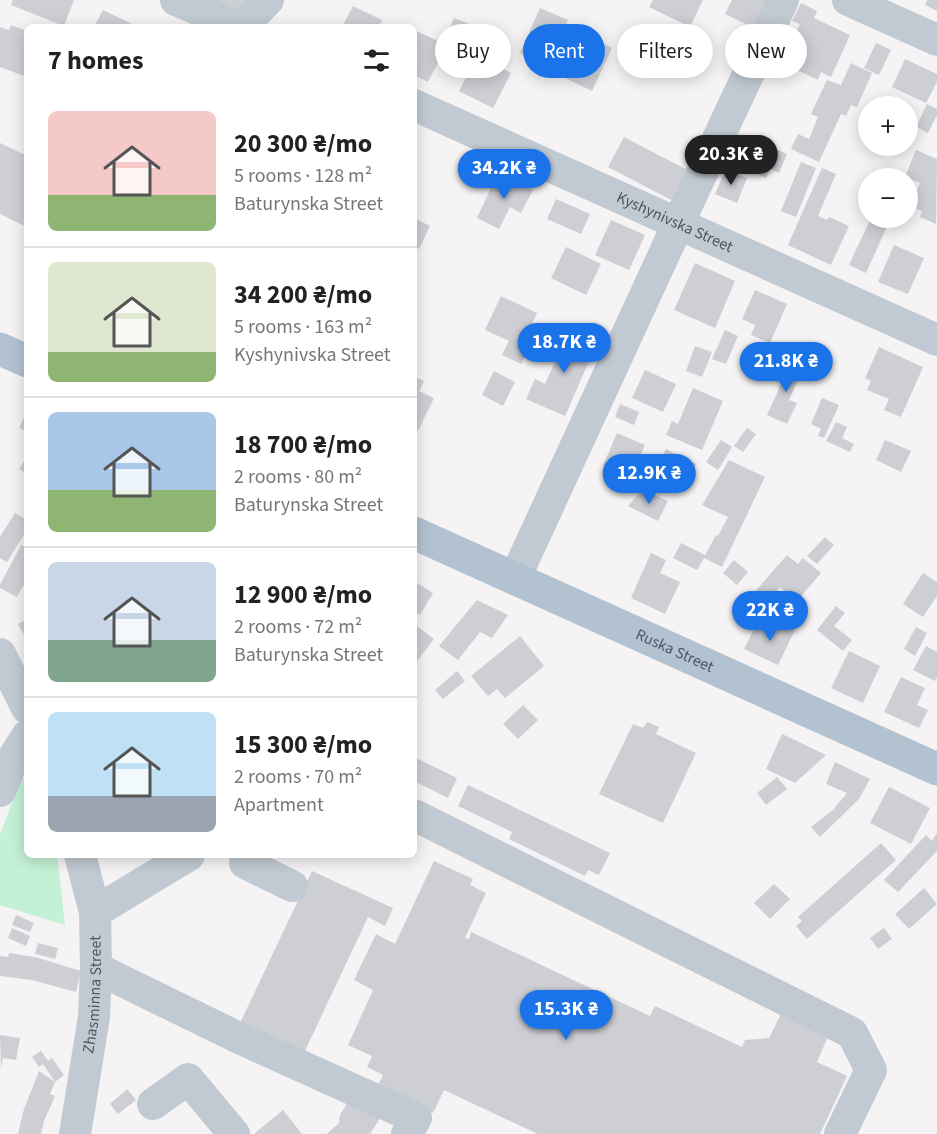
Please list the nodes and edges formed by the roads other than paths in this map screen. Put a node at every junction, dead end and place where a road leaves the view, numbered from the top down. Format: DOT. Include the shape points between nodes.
graph roads {
  1 [pos="176,0"];
  2 [pos="268,0"];
  3 [pos="783,0"];
  4 [pos="848,0"];
  5 [pos="233,24"];
  6 [pos="243,24"];
  7 [pos="937,40"];
  8 [pos="417,106"];
  9 [pos="678,224"];
  10 [pos="937,340"];
  11 [pos="0,349"];
  12 [pos="24,360"];
  13 [pos="417,534"];
  14 [pos="515,578"];
  15 [pos="0,654"];
  16 [pos="24,702"];
  17 [pos="24,741"];
  18 [pos="937,769"];
  19 [pos="0,791"];
  20 [pos="417,816"];
  21 [pos="81,858"];
  22 [pos="184,858"];
  23 [pos="246,858"];
  24 [pos="292,886"];
  25 [pos="95,912"];
  26 [pos="96,968"];
  27 [pos="153,1104"];
  28 [pos="75,1134"];
  29 [pos="234,1134"];
  30 [pos="407,1134"];
  31 [pos="840,1134"];
  1 -- 5 [label="street"];
  2 -- 6 [label="street"];
  3 -- 9 [label="street"];
  4 -- 7 [label="street"];
  8 -- 9 [label="street, Kyshynivska Street"];
  9 -- 10 [label="street, Kyshynivska Street"];
  9 -- 14 [label="street"];
  11 -- 12 [label="main road"];
  13 -- 14 [label="main road, Ruska Street"];
  14 -- 18 [label="main road, Ruska Street"];
  15 -- 16 [label="street"];
  17 -- 19 [label="street"];
  20 -- 31 [label="street" via="852,1032 871,1070"];
  21 -- 25 [label="street, Zhasminna Street"];
  22 -- 25 [label="street"];
  23 -- 24 [label="street" via="245,863"];
  25 -- 26 [label="street, Zhasminna Street"];
  26 -- 28 [label="street, Zhasminna Street" via="94,1017"];
  26 -- 30 [label="street" via="416,1118"];
  27 -- 29 [label="street" via="188,1079"];
}
